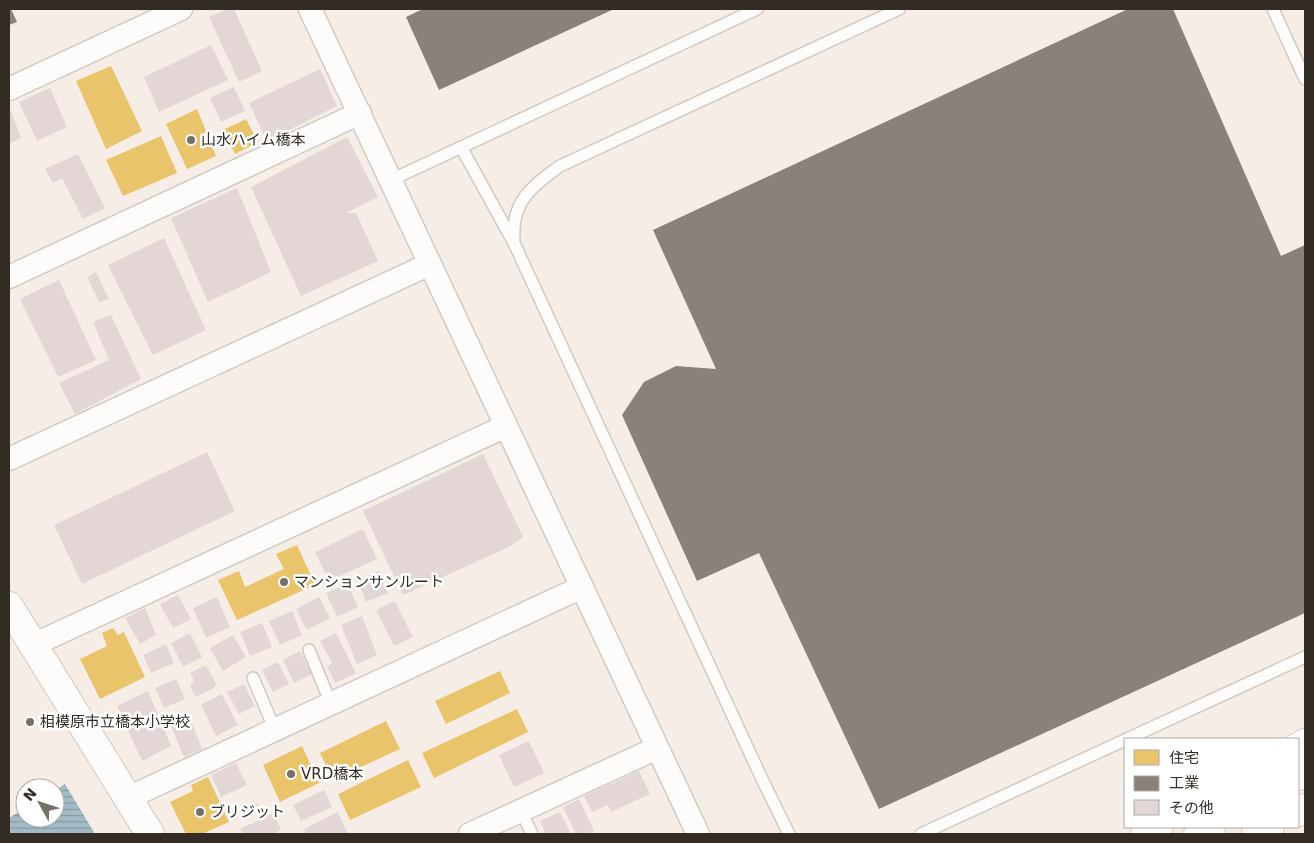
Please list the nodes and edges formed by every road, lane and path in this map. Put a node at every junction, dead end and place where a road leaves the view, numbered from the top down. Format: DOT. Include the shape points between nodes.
graph roads {
  1 [pos="181,9"];
  2 [pos="310,9"];
  3 [pos="757,9"];
  4 [pos="899,9"];
  5 [pos="1273,9"];
  6 [pos="1305,79"];
  7 [pos="9,89"];
  8 [pos="360,113"];
  9 [pos="461,148"];
  10 [pos="391,180"];
  11 [pos="514,243"];
  12 [pos="430,264"];
  13 [pos="9,277"];
  14 [pos="506,426"];
  15 [pos="9,459"];
  16 [pos="582,587"];
  17 [pos="9,606"];
  18 [pos="33,645"];
  19 [pos="308,650"];
  20 [pos="1305,656"];
  21 [pos="253,678"];
  22 [pos="331,704"];
  23 [pos="275,730"];
  24 [pos="1130,738"];
  25 [pos="1124,741"];
  26 [pos="657,748"];
  27 [pos="128,798"];
  28 [pos="521,811"];
  29 [pos="1157,828"];
  30 [pos="1209,828"];
  31 [pos="1268,828"];
  32 [pos="150,834"];
  33 [pos="470,834"];
  34 [pos="532,834"];
  35 [pos="698,834"];
  36 [pos="789,834"];
  37 [pos="921,834"];
  38 [pos="1146,834"];
  39 [pos="1198,834"];
  40 [pos="1256,834"];
  1 -- 7 [label="street"];
  2 -- 8 [label="street"];
  3 -- 9 [label="lane"];
  4 -- 11 [label="lane" via="560,166 534,185 518,207 513,227"];
  5 -- 6 [label="lane"];
  8 -- 10 [label="street"];
  8 -- 13 [label="street"];
  9 -- 10 [label="lane"];
  9 -- 11 [label="lane"];
  10 -- 12 [label="street"];
  11 -- 36 [label="lane"];
  12 -- 14 [label="street"];
  12 -- 15 [label="street"];
  14 -- 16 [label="street"];
  14 -- 18 [label="street"];
  16 -- 22 [label="street"];
  16 -- 26 [label="street"];
  17 -- 18 [label="main road"];
  18 -- 27 [label="main road"];
  19 -- 22 [label="lane"];
  20 -- 24 [label="lane"];
  21 -- 23 [label="lane"];
  22 -- 23 [label="street"];
  23 -- 27 [label="street"];
  25 -- 37 [label="lane"];
  26 -- 28 [label="street"];
  26 -- 35 [label="street"];
  27 -- 32 [label="main road"];
  28 -- 33 [label="street"];
  28 -- 34 [label="lane"];
  29 -- 38 [label="main road"];
  30 -- 39 [label="main road"];
  31 -- 40 [label="main road"];
}
